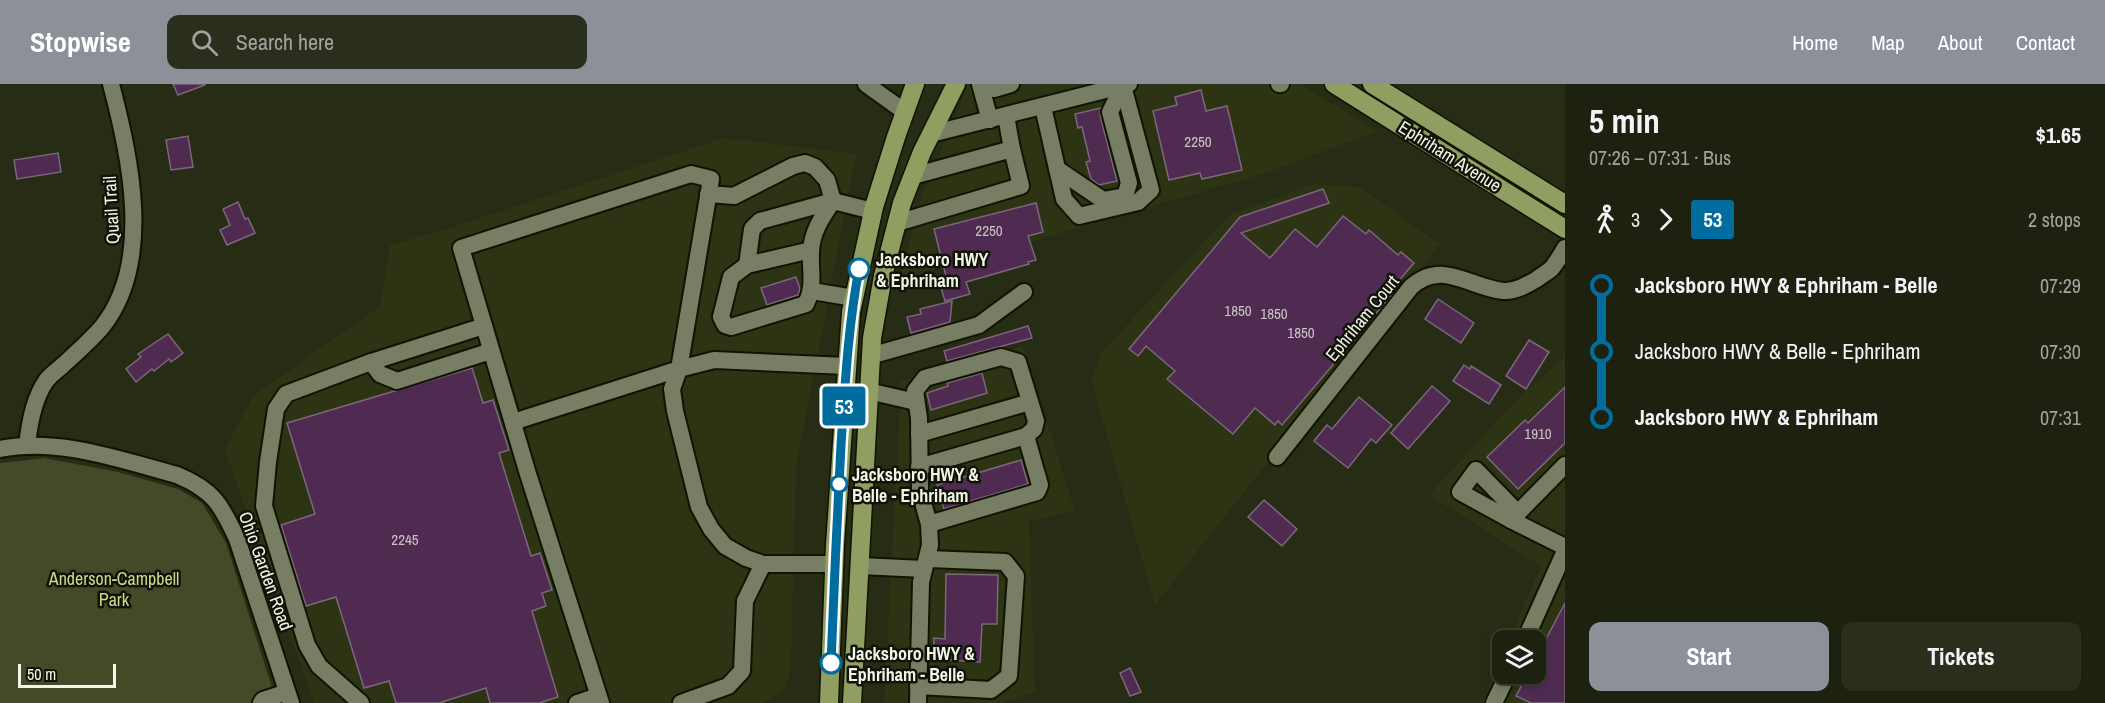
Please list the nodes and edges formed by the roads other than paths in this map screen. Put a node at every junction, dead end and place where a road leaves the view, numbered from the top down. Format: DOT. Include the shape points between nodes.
graph roads {
  1 [pos="111,84"];
  2 [pos="866,84"];
  3 [pos="915,84"];
  4 [pos="956,84"];
  5 [pos="980,84"];
  6 [pos="985,84"];
  7 [pos="1011,84"];
  8 [pos="1334,84"];
  9 [pos="1359,84"];
  10 [pos="1372,84"];
  11 [pos="1126,85"];
  12 [pos="1043,106"];
  13 [pos="905,112"];
  14 [pos="998,118"];
  15 [pos="1440,127"];
  16 [pos="931,134"];
  17 [pos="896,136"];
  18 [pos="1012,149"];
  19 [pos="922,152"];
  20 [pos="1057,169"];
  21 [pos="913,176"];
  22 [pos="708,194"];
  23 [pos="833,201"];
  24 [pos="1565,204"];
  25 [pos="873,211"];
  26 [pos="897,223"];
  27 [pos="1565,229"];
  28 [pos="1565,248"];
  29 [pos="811,250"];
  30 [pos="747,265"];
  31 [pos="812,291"];
  32 [pos="1024,292"];
  33 [pos="854,298"];
  34 [pos="484,326"];
  35 [pos="491,351"];
  36 [pos="870,356"];
  37 [pos="371,362"];
  38 [pos="846,366"];
  39 [pos="679,369"];
  40 [pos="868,390"];
  41 [pos="916,402"];
  42 [pos="1030,402"];
  43 [pos="513,422"];
  44 [pos="920,434"];
  45 [pos="1026,436"];
  46 [pos="27,446"];
  47 [pos="0,449"];
  48 [pos="1277,457"];
  49 [pos="1565,465"];
  50 [pos="919,466"];
  51 [pos="929,524"];
  52 [pos="1565,549"];
  53 [pos="763,564"];
  54 [pos="834,564"];
  55 [pos="926,564"];
  56 [pos="860,566"];
  57 [pos="1529,630"];
  58 [pos="1503,684"];
  59 [pos="918,695"];
  60 [pos="289,697"];
  61 [pos="600,700"];
  62 [pos="261,703"];
  63 [pos="361,703"];
  64 [pos="577,703"];
  65 [pos="681,703"];
  66 [pos="829,703"];
  67 [pos="852,703"];
  68 [pos="1494,703"];
  1 -- 46 [label="street, Quail Trail" via="125,138 134,224 127,277 103,325 46,381 29,423"];
  2 -- 13 [label="street"];
  3 -- 13 [label="main road"];
  4 -- 16 [label="main road"];
  5 -- 14 [label="street"];
  6 -- 7 [label="street" via="994,89"];
  8 -- 27 [label="main road, Ephriham Avenue"];
  9 -- 15 [label="main road" via="1429,127"];
  10 -- 15 [label="main road, Ephriham Avenue"];
  11 -- 12 [label="street"];
  11 -- 20 [label="street" via="1110,112 1129,183 1125,196 1103,200"];
  11 -- 20 [label="street" via="1151,190 1138,202 1079,216 1064,200"];
  12 -- 14 [label="street"];
  12 -- 20 [label="street"];
  13 -- 17 [label="main road"];
  14 -- 16 [label="street"];
  14 -- 18 [label="street"];
  15 -- 24 [label="main road, Ephriham Avenue"];
  16 -- 19 [label="main road"];
  17 -- 19 [label="main road"];
  17 -- 25 [label="main road"];
  18 -- 21 [label="street"];
  18 -- 26 [label="street" via="1021,186"];
  19 -- 21 [label="main road"];
  21 -- 26 [label="main road"];
  22 -- 23 [label="street" via="734,196 806,163 827,180"];
  22 -- 34 [label="street" via="711,179 691,174 461,248"];
  22 -- 39 [label="street"];
  23 -- 25 [label="street"];
  23 -- 29 [label="street" via="819,221"];
  23 -- 30 [label="street" via="760,221 752,229"];
  25 -- 33 [label="main road"];
  26 -- 36 [label="main road" via="883,276"];
  28 -- 48 [label="street, Ephriham Court" via="1551,269 1516,290 1488,288 1443,274 1420,278"];
  29 -- 30 [label="street"];
  29 -- 31 [label="street"];
  30 -- 31 [label="street" via="731,277 721,317 725,325 731,327 806,304"];
  31 -- 33 [label="street"];
  32 -- 36 [label="street" via="979,325"];
  33 -- 38 [label="main road"];
  34 -- 35 [label="street"];
  34 -- 37 [label="street"];
  35 -- 37 [label="street" via="398,381 380,374"];
  35 -- 43 [label="street"];
  36 -- 40 [label="main road"];
  37 -- 63 [label="street" via="286,394 276,409 264,506 308,645 319,666"];
  38 -- 39 [label="street" via="714,360"];
  38 -- 54 [label="main road"];
  39 -- 43 [label="street"];
  39 -- 53 [label="street" via="672,389 699,507 725,546"];
  40 -- 41 [label="street"];
  40 -- 56 [label="main road"];
  41 -- 42 [label="street" via="915,391 925,378 1001,357 1018,362"];
  41 -- 44 [label="street"];
  42 -- 44 [label="street"];
  42 -- 45 [label="street" via="1036,421"];
  43 -- 61 [label="street"];
  44 -- 50 [label="street"];
  45 -- 50 [label="street"];
  45 -- 51 [label="street" via="1040,484 1037,492"];
  46 -- 47 [label="street, Ohio Garden Road"];
  46 -- 60 [label="street, Ohio Garden Road" via="69,448 177,475 213,496 237,539"];
  49 -- 52 [label="street" via="1514,516"];
  50 -- 51 [label="street" via="920,492"];
  51 -- 55 [label="street"];
  52 -- 57 [label="street"];
  53 -- 54 [label="street"];
  53 -- 65 [label="street" via="745,601 742,671 728,686"];
  54 -- 56 [label="main road"];
  54 -- 66 [label="main road"];
  55 -- 56 [label="street"];
  55 -- 59 [label="street" via="921,582"];
  55 -- 59 [label="street" via="1005,562 1016,576 1009,676 991,690"];
  56 -- 67 [label="main road"];
  58 -- 68 [label="street"];
  60 -- 62 [label="street"];
  61 -- 64 [label="street"];
}
